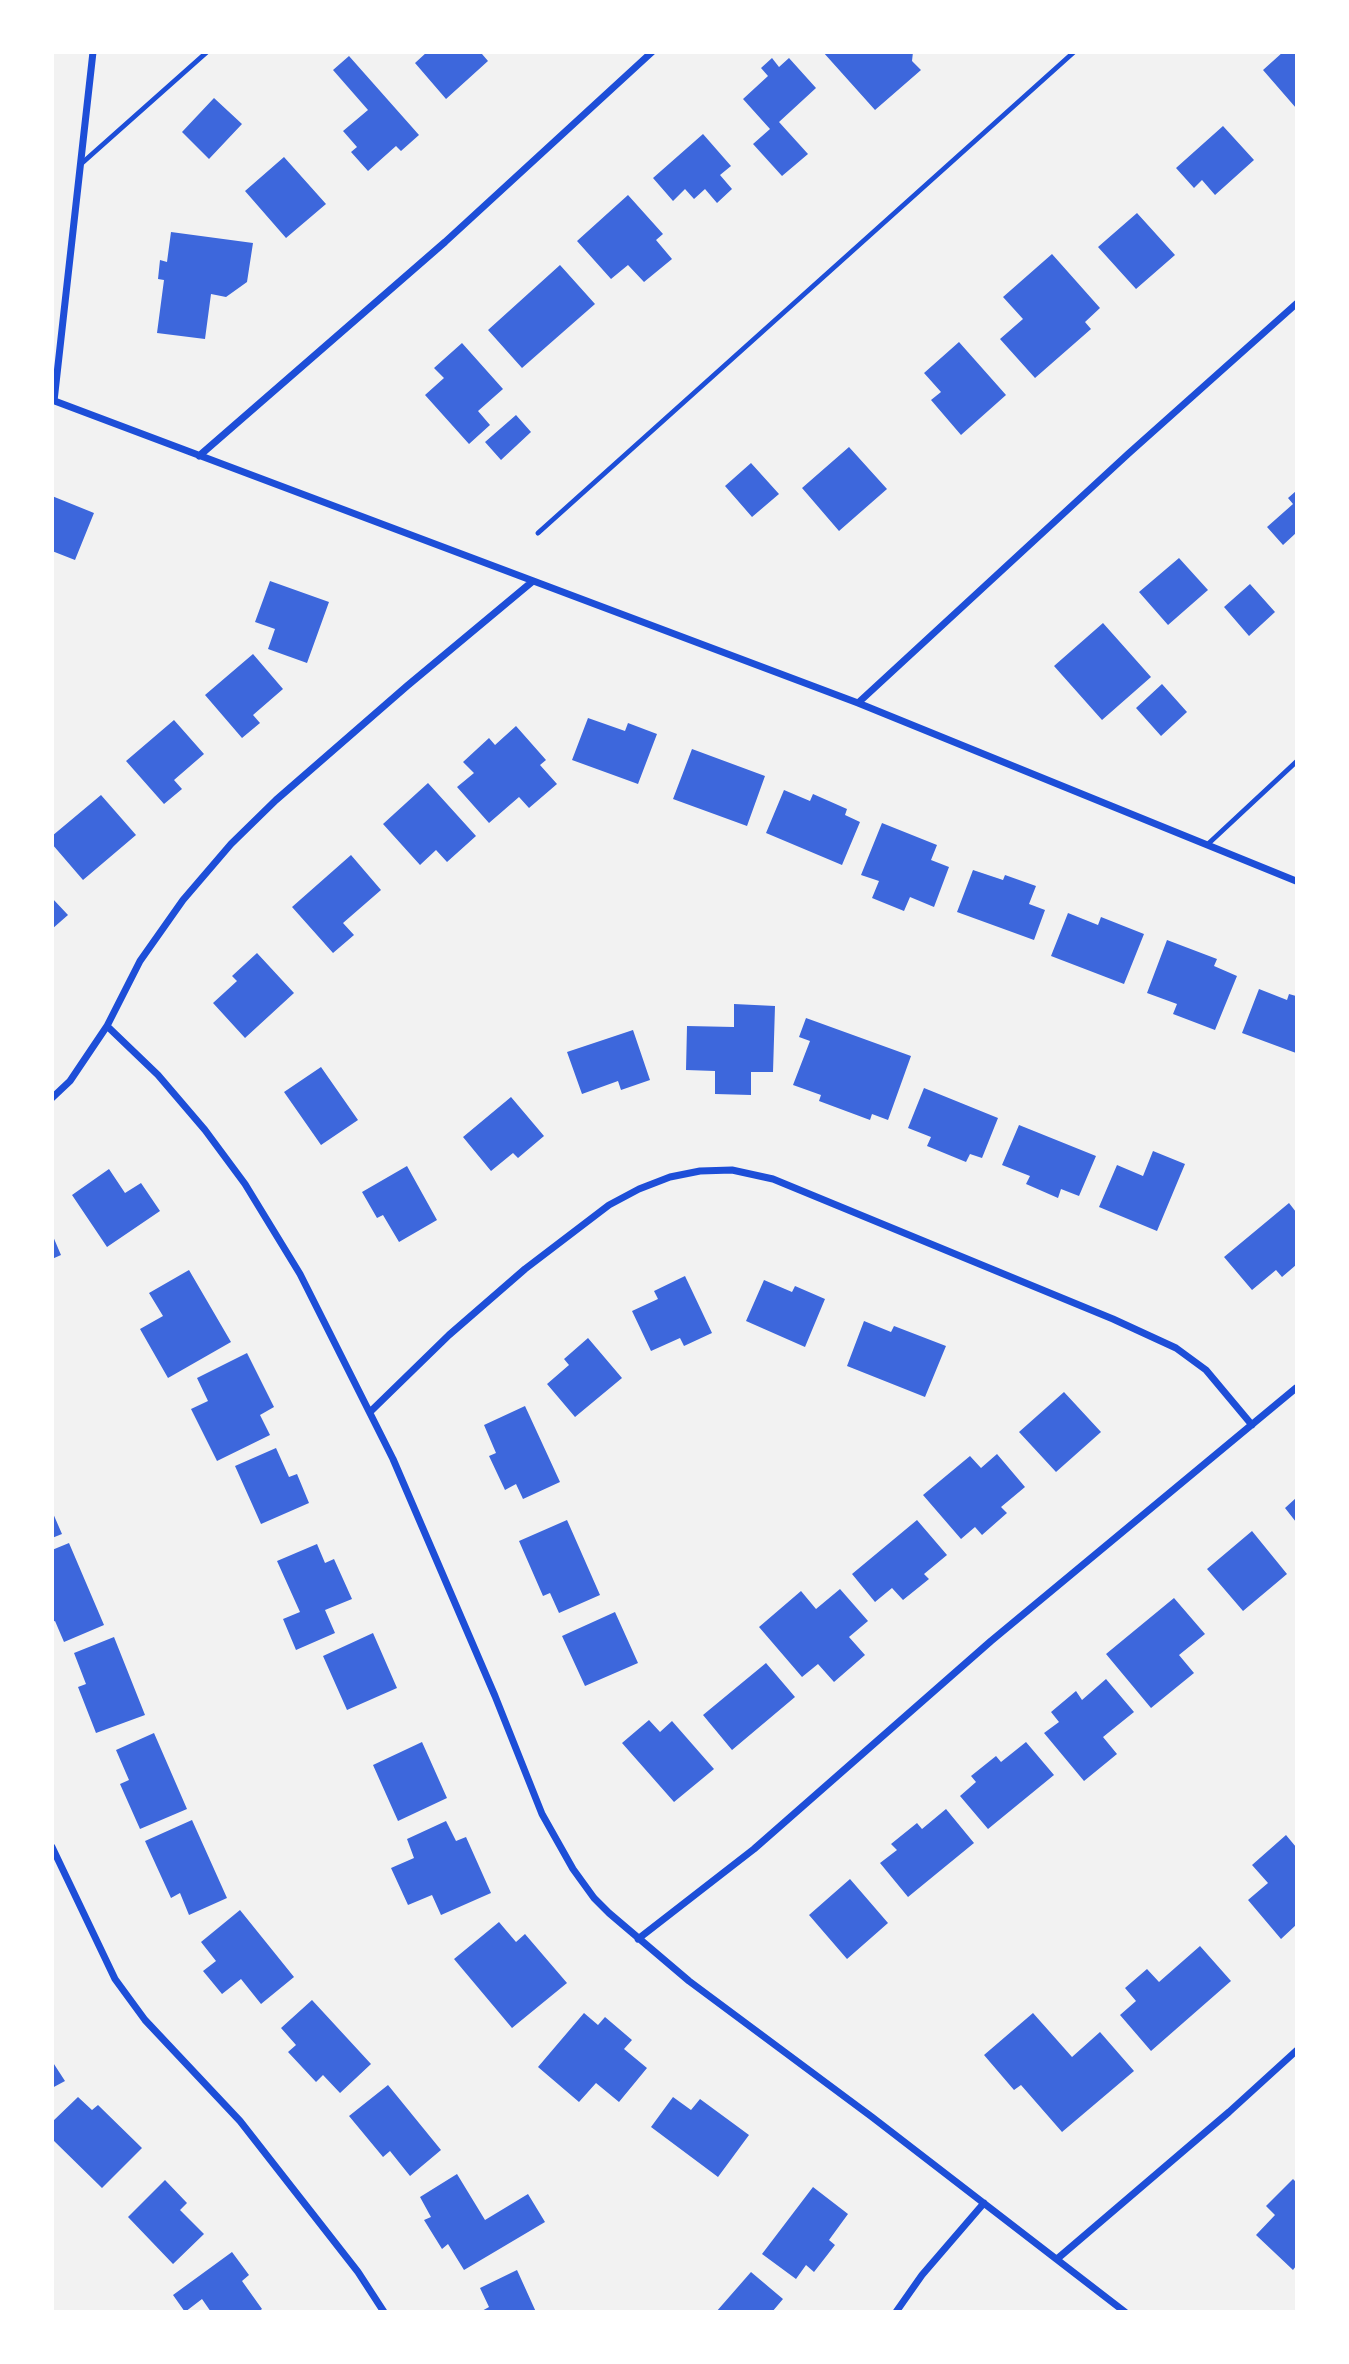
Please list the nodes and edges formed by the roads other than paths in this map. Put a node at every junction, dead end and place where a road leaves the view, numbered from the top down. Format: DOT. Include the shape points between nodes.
graph roads {
  1 [pos="93,52"];
  2 [pos="207,52"];
  3 [pos="652,52"];
  4 [pos="1074,52"];
  5 [pos="80,164"];
  6 [pos="1297,304"];
  7 [pos="53,401"];
  8 [pos="199,456"];
  9 [pos="538,533"];
  10 [pos="533,581"];
  11 [pos="858,703"];
  12 [pos="1297,762"];
  13 [pos="1208,844"];
  14 [pos="1297,881"];
  15 [pos="107,1026"];
  16 [pos="52,1098"];
  17 [pos="1297,1388"];
  18 [pos="370,1411"];
  19 [pos="1252,1425"];
  20 [pos="52,1847"];
  21 [pos="638,1939"];
  22 [pos="1297,2050"];
  23 [pos="984,2203"];
  24 [pos="1057,2259"];
  25 [pos="384,2312"];
  26 [pos="896,2312"];
  27 [pos="1125,2312"];
  1 -- 5 [label="street"];
  2 -- 5 [label="lane"];
  3 -- 8 [label="street"];
  4 -- 9 [label="lane"];
  5 -- 7 [label="street"];
  6 -- 11 [label="street"];
  7 -- 8 [label="street"];
  8 -- 10 [label="street"];
  10 -- 11 [label="street"];
  10 -- 15 [label="street" via="276,800 231,844 183,900 140,961"];
  11 -- 13 [label="street"];
  12 -- 13 [label="lane"];
  13 -- 14 [label="street"];
  15 -- 16 [label="street" via="71,1081"];
  15 -- 18 [label="street" via="158,1075 244,1185 300,1274"];
  17 -- 19 [label="street"];
  18 -- 19 [label="street" via="525,1269 608,1205 670,1177 732,1170 773,1179 1176,1348 1206,1370"];
  18 -- 21 [label="street" via="542,1814 594,1898"];
  19 -- 21 [label="street" via="991,1641 754,1849"];
  20 -- 25 [label="street" via="115,1979 145,2020 240,2120"];
  21 -- 23 [label="street"];
  22 -- 24 [label="street"];
  23 -- 24 [label="street"];
  23 -- 26 [label="street"];
  24 -- 27 [label="street"];
}
